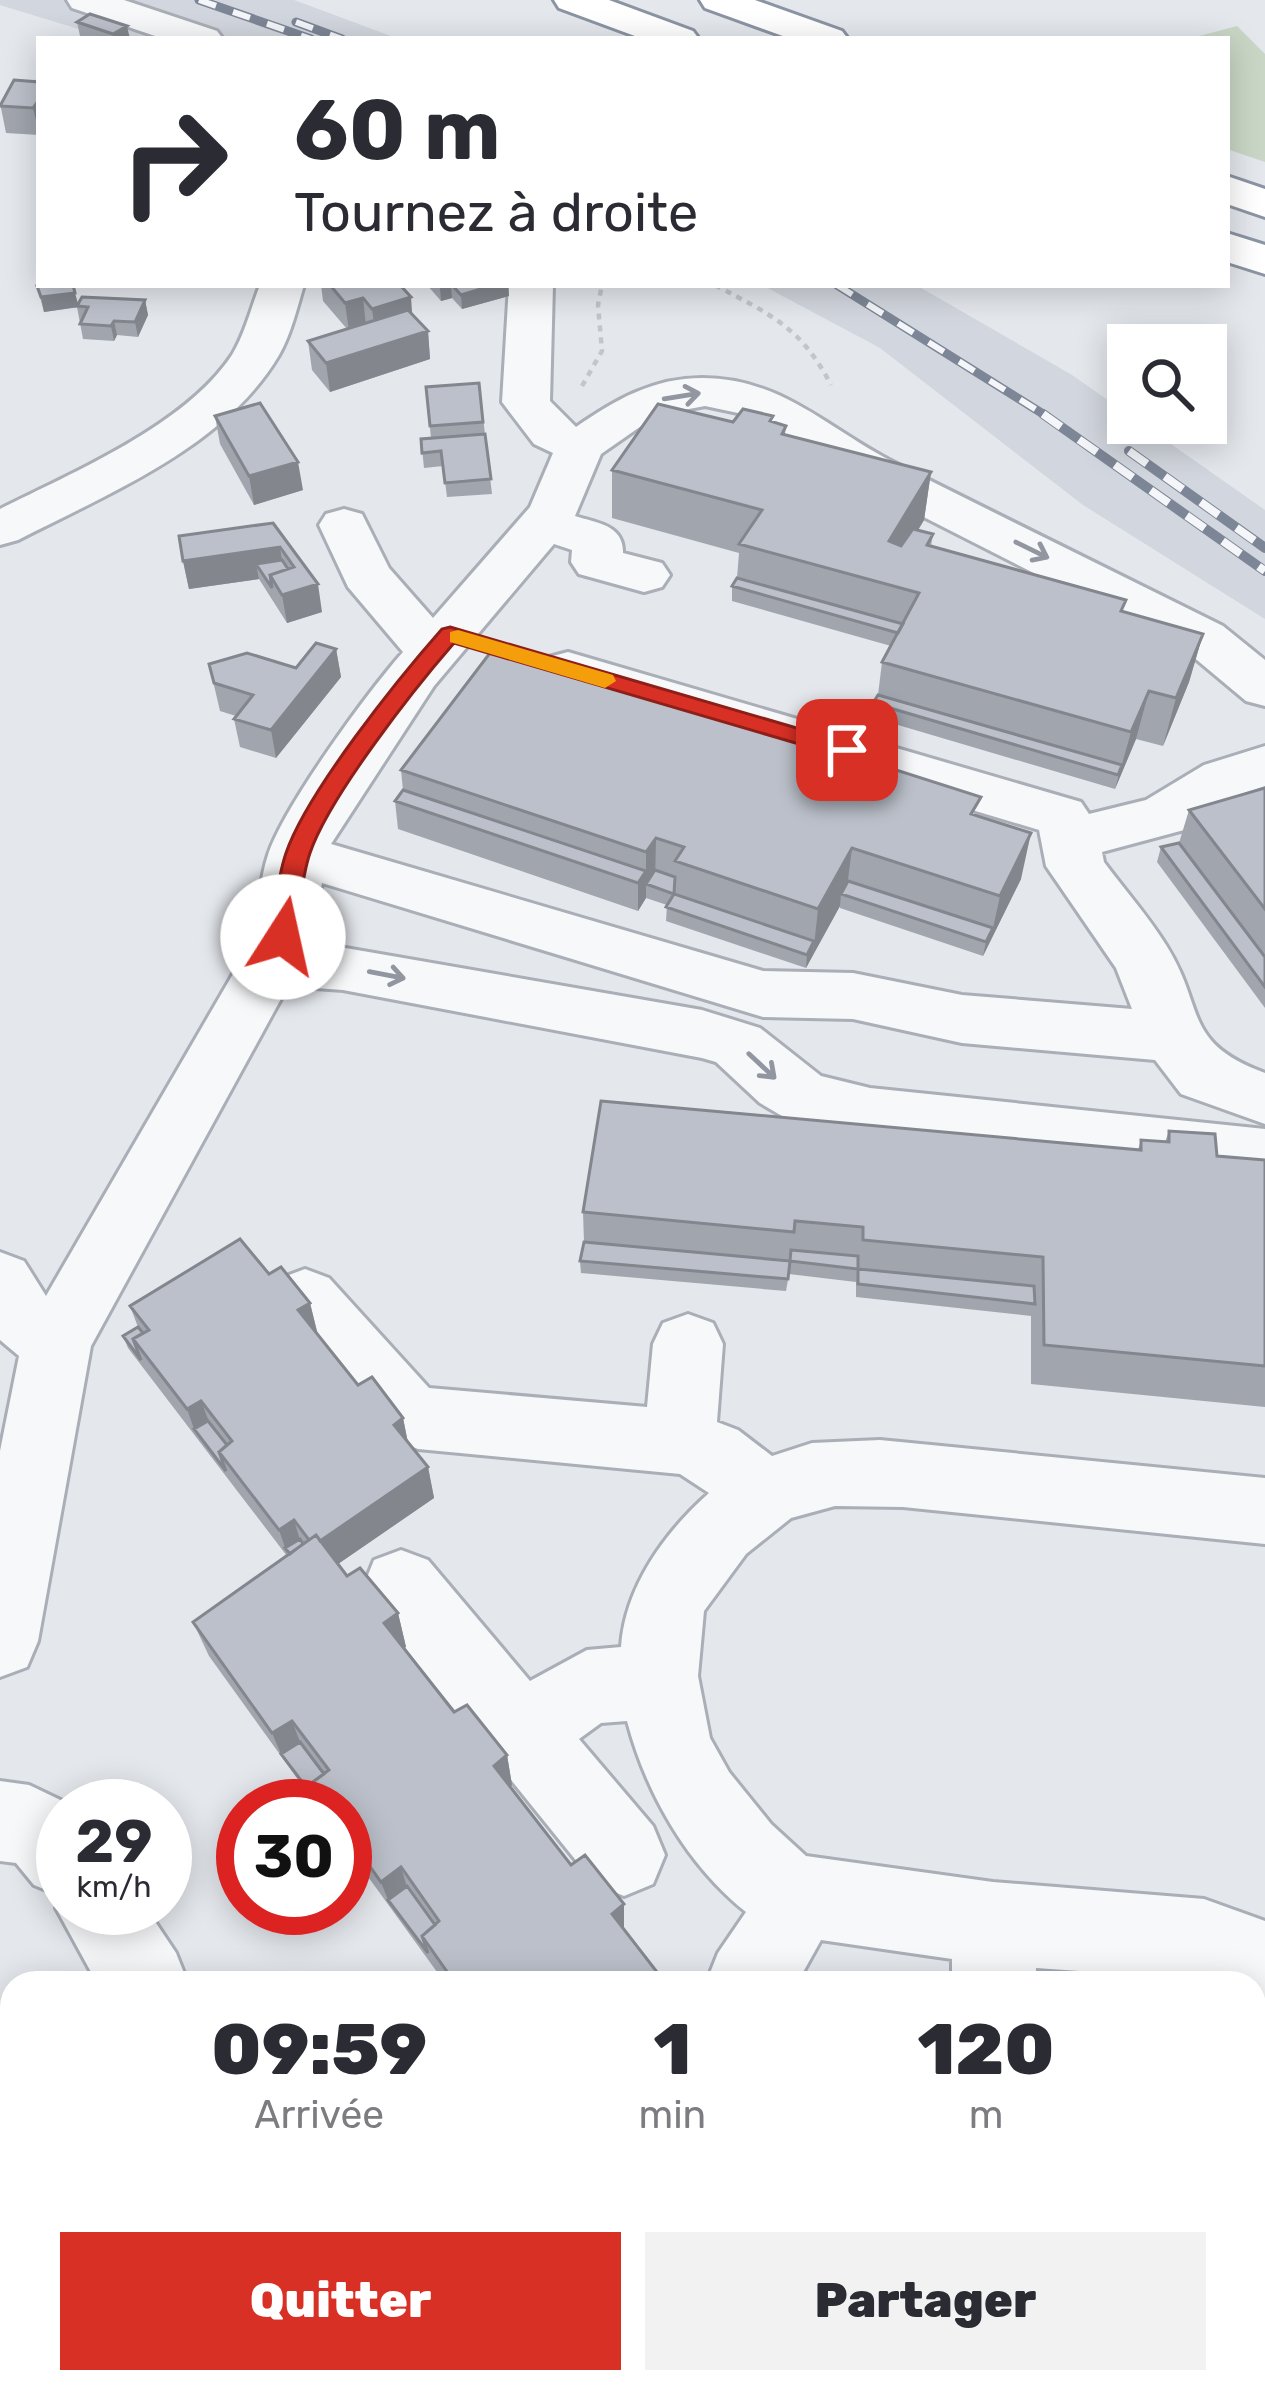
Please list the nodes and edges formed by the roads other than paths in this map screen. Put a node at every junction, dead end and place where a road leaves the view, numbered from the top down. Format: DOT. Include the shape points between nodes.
graph roads {
  1 [pos="86,0"];
  2 [pos="573,0"];
  3 [pos="719,0"];
  4 [pos="194,36"];
  5 [pos="671,36"];
  6 [pos="820,36"];
  7 [pos="1230,190"];
  8 [pos="1265,203"];
  9 [pos="1230,247"];
  10 [pos="1265,261"];
  11 [pos="281,288"];
  12 [pos="531,288"];
  13 [pos="588,440"];
  14 [pos="543,524"];
  15 [pos="344,525"];
  16 [pos="0,529"];
  17 [pos="644,575"];
  18 [pos="476,648"];
  19 [pos="1265,688"];
  20 [pos="1265,765"];
  21 [pos="1072,838"];
  22 [pos="297,855"];
  23 [pos="271,962"];
  24 [pos="1172,1037"];
  25 [pos="1265,1099"];
  26 [pos="1265,1155"];
  27 [pos="0,1281"];
  28 [pos="305,1298"];
  29 [pos="688,1344"];
  30 [pos="56,1345"];
  31 [pos="680,1442"];
  32 [pos="765,1494"];
  33 [pos="1265,1510"];
  34 [pos="400,1585"];
  35 [pos="3,1612"];
  36 [pos="659,1681"];
  37 [pos="521,1733"];
  38 [pos="0,1821"];
  39 [pos="36,1827"];
  40 [pos="623,1856"];
  41 [pos="790,1895"];
  42 [pos="115,1935"];
  43 [pos="993,1953"];
  44 [pos="1265,1963"];
  45 [pos="138,1971"];
  46 [pos="756,1971"];
  1 -- 4 [label="street"];
  2 -- 5 [label="highway"];
  3 -- 6 [label="highway"];
  7 -- 8 [label="highway"];
  9 -- 10 [label="highway"];
  11 -- 16 [label="street" via="255,356 218,399 128,461"];
  12 -- 13 [label="street" via="526,402 551,434"];
  13 -- 14 [label="street"];
  13 -- 19 [label="street, one-way" via="670,396 705,392 772,406 868,470 1204,638"];
  14 -- 17 [label="street" via="598,541 597,562"];
  14 -- 18 [label="street"];
  15 -- 18 [label="street" via="366,575"];
  18 -- 21 [label="street" via="1044,808 1061,816"];
  18 -- 22 [label="street" via="314,819"];
  20 -- 21 [label="street" via="1164,816"];
  21 -- 24 [label="street" via="1075,866 1144,960"];
  22 -- 23 [label="street"];
  22 -- 24 [label="street" via="763,994 854,996 962,1019"];
  23 -- 26 [label="street, one-way" via="343,967 702,1034 738,1045 805,1098 871,1113"];
  23 -- 30 [label="street"];
  24 -- 25 [label="street" via="1203,1076"];
  27 -- 30 [label="street" via="16,1312"];
  28 -- 31 [label="street" via="394,1404 418,1418"];
  29 -- 31 [label="street"];
  30 -- 35 [label="street"];
  31 -- 32 [label="street" via="713,1453"];
  32 -- 33 [label="street" via="808,1476 875,1472"];
  32 -- 36 [label="street" via="730,1518 680,1583 662,1623"];
  34 -- 37 [label="street"];
  36 -- 37 [label="street" via="586,1687"];
  36 -- 41 [label="street" via="682,1773 753,1869"];
  37 -- 40 [label="street"];
  38 -- 39 [label="street"];
  41 -- 43 [label="street"];
  41 -- 46 [label="street" via="785,1927"];
  42 -- 45 [label="street"];
  43 -- 44 [label="street" via="1204,1941"];
}
